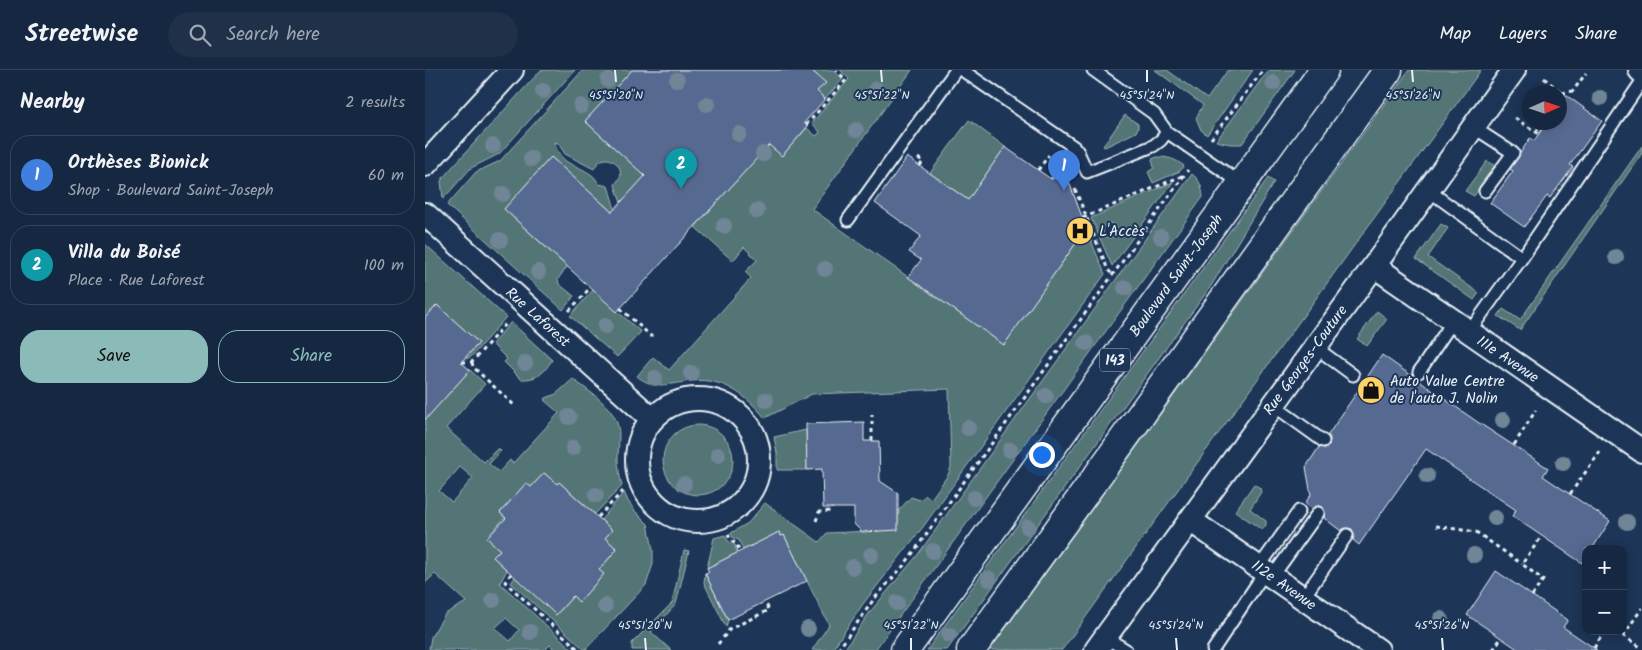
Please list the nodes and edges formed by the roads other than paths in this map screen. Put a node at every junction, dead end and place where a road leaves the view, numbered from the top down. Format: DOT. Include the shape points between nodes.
graph roads {
  1 [pos="512,70"];
  2 [pos="956,70"];
  3 [pos="962,70"];
  4 [pos="1093,70"];
  5 [pos="1325,70"];
  6 [pos="1387,70"];
  7 [pos="1514,70"];
  8 [pos="1642,81"];
  9 [pos="1473,127"];
  10 [pos="1167,132"];
  11 [pos="425,165"];
  12 [pos="1242,184"];
  13 [pos="1428,190"];
  14 [pos="1485,192"];
  15 [pos="425,214"];
  16 [pos="848,220"];
  17 [pos="1522,258"];
  18 [pos="1374,266"];
  19 [pos="1461,327"];
  20 [pos="1315,347"];
  21 [pos="1419,372"];
  22 [pos="1353,375"];
  23 [pos="1273,405"];
  24 [pos="652,419"];
  25 [pos="1323,441"];
  26 [pos="1642,451"];
  27 [pos="1299,511"];
  28 [pos="1318,513"];
  29 [pos="1190,520"];
  30 [pos="1347,535"];
  31 [pos="1265,572"];
  32 [pos="1303,598"];
  33 [pos="1101,644"];
  34 [pos="905,650"];
  35 [pos="971,650"];
  36 [pos="1125,650"];
  37 [pos="1213,650"];
  38 [pos="1378,650"];
  1 -- 11 [label="street"];
  2 -- 16 [label="lane"];
  3 -- 10 [label="lane" via="1074,146 1087,172 1153,146"];
  4 -- 10 [label="lane" via="1154,114"];
  5 -- 12 [label="main road, Boulevard Saint-Joseph / 143"];
  6 -- 35 [label="main road"];
  7 -- 9 [label="street, Rue Georges-Couture"];
  8 -- 17 [label="lane"];
  9 -- 13 [label="street, Rue Georges-Couture"];
  9 -- 14 [label="lane" via="1513,153"];
  10 -- 12 [label="lane"];
  12 -- 34 [label="main road, Boulevard Saint-Joseph / 143"];
  13 -- 17 [label="lane"];
  13 -- 18 [label="street, Rue Georges-Couture"];
  15 -- 24 [label="street, Rue Laforest"];
  17 -- 19 [label="lane"];
  18 -- 19 [label="street, 111e Avenue"];
  18 -- 20 [label="street, Rue Georges-Couture"];
  19 -- 21 [label="lane"];
  19 -- 26 [label="street, 111e Avenue"];
  20 -- 22 [label="lane"];
  20 -- 23 [label="street, Rue Georges-Couture"];
  23 -- 25 [label="lane"];
  23 -- 29 [label="street, Rue Georges-Couture"];
  24 -- 24 [label="street" via="641,436 637,456 641,483 661,509 678,518 698,522 718,519 736,509 750,495 758,476 760,455 755,435 744,418 727,405 708,399 687,399 668,406"];
  27 -- 31 [label="lane"];
  28 -- 31 [label="lane"];
  29 -- 31 [label="street, 112e Avenue"];
  29 -- 33 [label="street, Rue Georges-Couture"];
  30 -- 32 [label="lane"];
  31 -- 32 [label="street, 112e Avenue"];
  31 -- 37 [label="lane"];
  32 -- 38 [label="street, 112e Avenue"];
  33 -- 36 [label="lane"];
}
